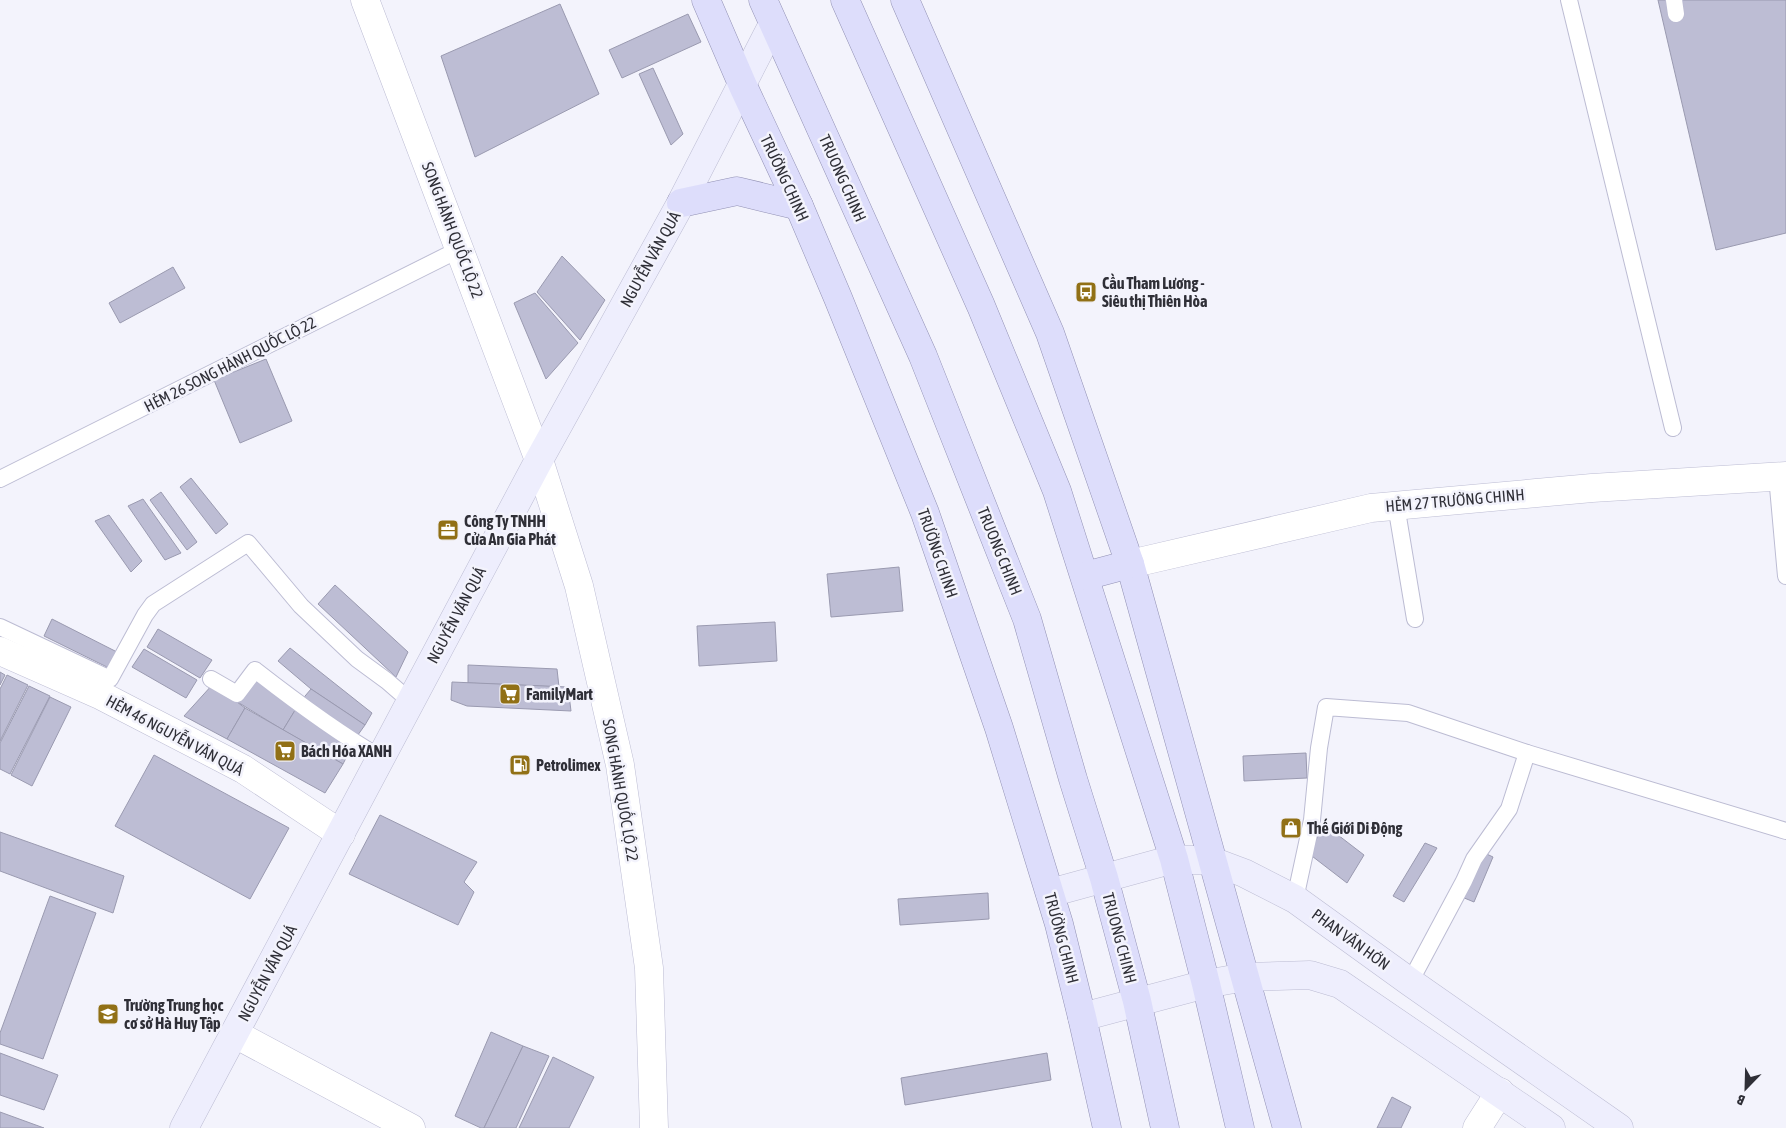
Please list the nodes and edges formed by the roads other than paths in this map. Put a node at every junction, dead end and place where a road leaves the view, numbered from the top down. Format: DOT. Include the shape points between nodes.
graph roads {
  1 [pos="365,0"];
  2 [pos="706,0"];
  3 [pos="845,0"];
  4 [pos="906,0"];
  5 [pos="1570,0"];
  6 [pos="768,12"];
  7 [pos="743,86"];
  8 [pos="681,203"];
  9 [pos="799,206"];
  10 [pos="460,249"];
  11 [pos="1673,428"];
  12 [pos="539,460"];
  13 [pos="1782,476"];
  14 [pos="0,479"];
  15 [pos="1396,506"];
  16 [pos="1130,564"];
  17 [pos="1085,576"];
  18 [pos="1786,576"];
  19 [pos="1415,619"];
  20 [pos="0,627"];
  21 [pos="0,651"];
  22 [pos="211,679"];
  23 [pos="410,701"];
  24 [pos="1527,753"];
  25 [pos="381,758"];
  26 [pos="1786,831"];
  27 [pos="341,834"];
  28 [pos="1174,859"];
  29 [pos="1212,861"];
  30 [pos="1104,878"];
  31 [pos="1050,893"];
  32 [pos="1296,899"];
  33 [pos="1245,976"];
  34 [pos="1410,982"];
  35 [pos="1206,984"];
  36 [pos="1138,1001"];
  37 [pos="1082,1017"];
  38 [pos="235,1034"];
  39 [pos="1500,1092"];
  40 [pos="184,1128"];
  41 [pos="410,1128"];
  42 [pos="654,1128"];
  43 [pos="1107,1128"];
  44 [pos="1165,1128"];
  45 [pos="1240,1128"];
  46 [pos="1288,1128"];
  47 [pos="1477,1128"];
  48 [pos="1551,1128"];
  49 [pos="1619,1128"];
  1 -- 10 [label="street, SONG HÀNH QUỐC LỘ 22"];
  2 -- 7 [label="main road, TRƯỜNG CHINH"];
  3 -- 17 [label="main road" via="981,306 1057,491"];
  4 -- 16 [label="main road" via="1050,333"];
  5 -- 11 [label="lane"];
  6 -- 7 [label="main road, NGUYỄN VĂN QUÁ"];
  6 -- 30 [label="main road, TRUONG CHINH" via="923,356 1027,619"];
  7 -- 8 [label="main road, NGUYỄN VĂN QUÁ"];
  7 -- 9 [label="main road, TRƯỜNG CHINH"];
  8 -- 9 [label="main road" via="737,191"];
  8 -- 12 [label="main road, NGUYỄN VĂN QUÁ"];
  9 -- 31 [label="main road, TRƯỜNG CHINH" via="925,513 999,728"];
  10 -- 12 [label="street, SONG HÀNH QUỐC LỘ 22"];
  10 -- 14 [label="lane, HẺM 26 SONG HÀNH QUỐC LỘ 22"];
  12 -- 23 [label="main road, NGUYỄN VĂN QUÁ"];
  12 -- 42 [label="street, SONG HÀNH QUỐC LỘ 22" via="579,586 620,765 649,968"];
  13 -- 15 [label="street, HẺM 27 TRƯỜNG CHINH" via="1592,488"];
  13 -- 18 [label="lane"];
  15 -- 16 [label="street, HẺM 27 TRƯỜNG CHINH" via="1372,508"];
  15 -- 19 [label="lane"];
  16 -- 17 [label="main road"];
  16 -- 29 [label="main road"];
  17 -- 28 [label="main road"];
  20 -- 23 [label="lane" via="110,679 153,604 248,543 300,606 357,659"];
  21 -- 27 [label="street, HẺM 46 NGUYỄN VĂN QUÁ" via="102,696 243,770"];
  22 -- 25 [label="lane" via="237,694 255,670 307,710"];
  23 -- 25 [label="main road, NGUYỄN VĂN QUÁ"];
  24 -- 26 [label="lane"];
  24 -- 32 [label="lane" via="1408,713 1326,707 1312,820"];
  24 -- 34 [label="lane" via="1509,809 1474,858"];
  25 -- 27 [label="main road, NGUYỄN VĂN QUÁ"];
  27 -- 38 [label="main road, NGUYỄN VĂN QUÁ"];
  28 -- 29 [label="main road, PHAN VĂN HỚN"];
  28 -- 30 [label="main road, PHAN VĂN HỚN"];
  28 -- 35 [label="main road"];
  29 -- 32 [label="main road, PHAN VĂN HỚN"];
  29 -- 33 [label="main road"];
  30 -- 31 [label="main road, PHAN VĂN HỚN"];
  30 -- 36 [label="main road, TRUONG CHINH"];
  31 -- 37 [label="main road, TRƯỜNG CHINH"];
  32 -- 34 [label="main road, PHAN VĂN HỚN"];
  33 -- 35 [label="main road"];
  33 -- 39 [label="main road" via="1310,975 1340,984"];
  33 -- 46 [label="main road"];
  34 -- 49 [label="main road, PHAN VĂN HỚN"];
  35 -- 36 [label="main road"];
  35 -- 45 [label="main road"];
  36 -- 37 [label="main road"];
  36 -- 44 [label="main road, TRUONG CHINH"];
  37 -- 43 [label="main road, TRƯỜNG CHINH"];
  38 -- 40 [label="main road, NGUYỄN VĂN QUÁ"];
  38 -- 41 [label="street"];
  39 -- 47 [label="street"];
  39 -- 48 [label="main road"];
}
